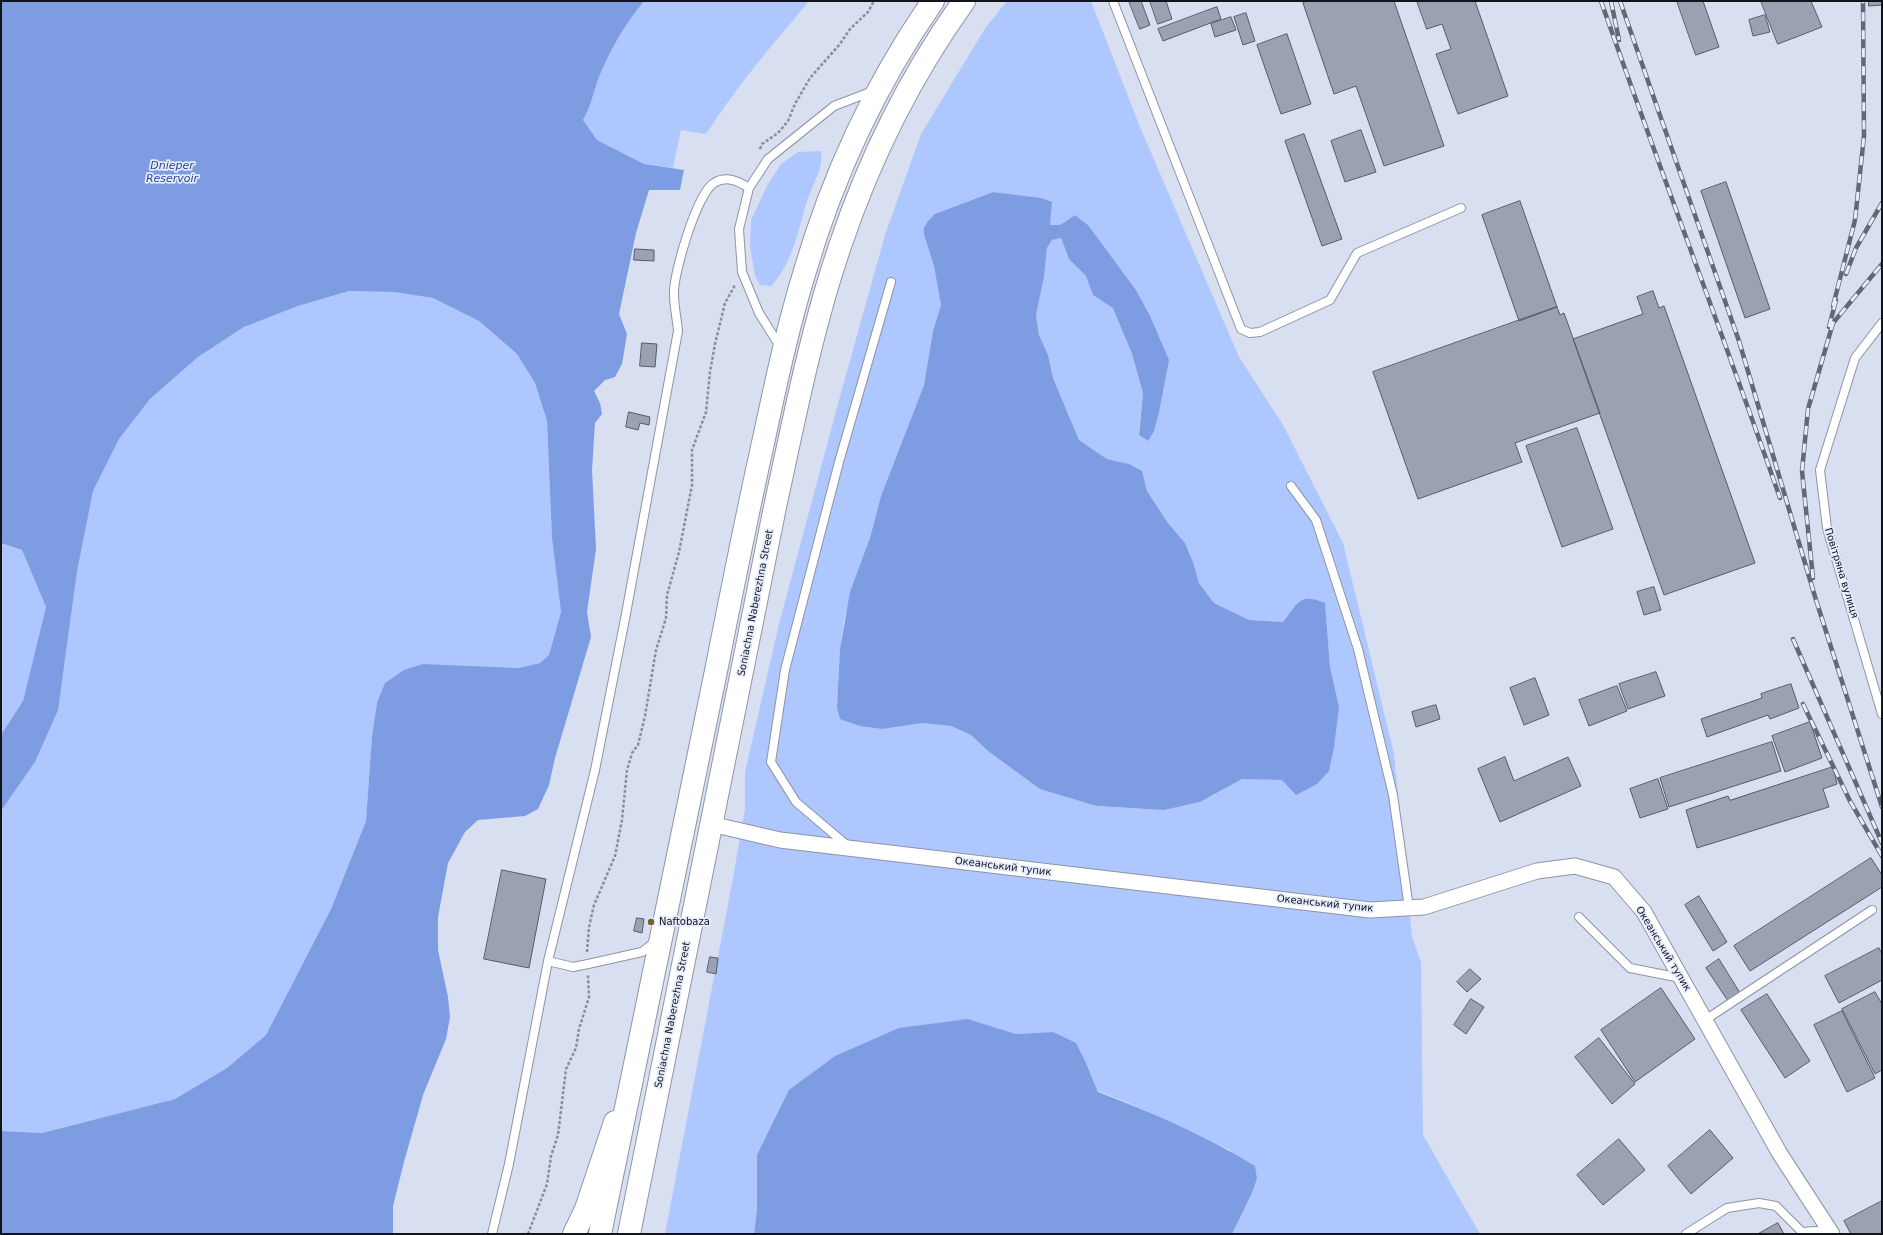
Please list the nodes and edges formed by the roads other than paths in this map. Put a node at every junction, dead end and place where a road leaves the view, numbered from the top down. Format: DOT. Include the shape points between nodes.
graph roads {
  1 [pos="933,1"];
  2 [pos="964,1"];
  3 [pos="1113,1"];
  4 [pos="879,88"];
  5 [pos="748,188"];
  6 [pos="1461,208"];
  7 [pos="891,282"];
  8 [pos="1882,322"];
  9 [pos="783,352"];
  10 [pos="1290,486"];
  11 [pos="1872,678"];
  12 [pos="1882,687"];
  13 [pos="1882,714"];
  14 [pos="711,824"];
  15 [pos="851,848"];
  16 [pos="1410,908"];
  17 [pos="1872,910"];
  18 [pos="1579,917"];
  19 [pos="661,936"];
  20 [pos="548,961"];
  21 [pos="1681,978"];
  22 [pos="1705,1020"];
  23 [pos="635,1062"];
  24 [pos="1831,1232"];
  25 [pos="492,1234"];
  26 [pos="574,1234"];
  27 [pos="600,1234"];
  28 [pos="629,1234"];
  29 [pos="1686,1234"];
  1 -- 4 [label="main road"];
  2 -- 14 [label="main road, Soniachna Naberezhna Street" via="938,39 895,115 852,212 835,261 813,340 775,507"];
  3 -- 6 [label="lane" via="1241,328 1250,333 1260,332 1330,300 1357,252"];
  4 -- 5 [label="lane" via="834,106 768,159"];
  4 -- 9 [label="main road" via="849,153 815,238"];
  5 -- 9 [label="lane" via="740,229 742,272 758,313"];
  5 -- 20 [label="lane" via="727,179 714,183 701,199 679,268 674,293 678,331 625,619 595,770"];
  7 -- 15 [label="lane" via="838,462 785,670 771,762 796,802"];
  8 -- 11 [label="lane, Повітряна вулиця" via="1855,358 1820,470 1827,528"];
  9 -- 19 [label="main road"];
  10 -- 16 [label="lane" via="1316,520 1358,649 1393,795"];
  11 -- 12 [label="lane"];
  11 -- 13 [label="lane, Повітряна вулиця"];
  14 -- 15 [label="street, Океанський тупик" via="780,840"];
  14 -- 28 [label="main road, Soniachna Naberezhna Street"];
  15 -- 16 [label="street, Океанський тупик" via="1370,910"];
  16 -- 21 [label="street, Океанський тупик" via="1424,907 1537,870 1575,866 1614,877 1644,912"];
  17 -- 22 [label="lane"];
  18 -- 21 [label="lane" via="1630,968"];
  19 -- 20 [label="lane" via="642,952 588,964 572,967"];
  19 -- 23 [label="main road"];
  20 -- 25 [label="lane" via="509,1164"];
  21 -- 22 [label="street, Океанський тупик"];
  22 -- 24 [label="street, Океанський тупик" via="1780,1154"];
  23 -- 26 [label="main road" via="586,1208"];
  23 -- 27 [label="main road"];
  24 -- 29 [label="lane" via="1802,1232 1776,1206 1759,1203 1727,1208"];
}
